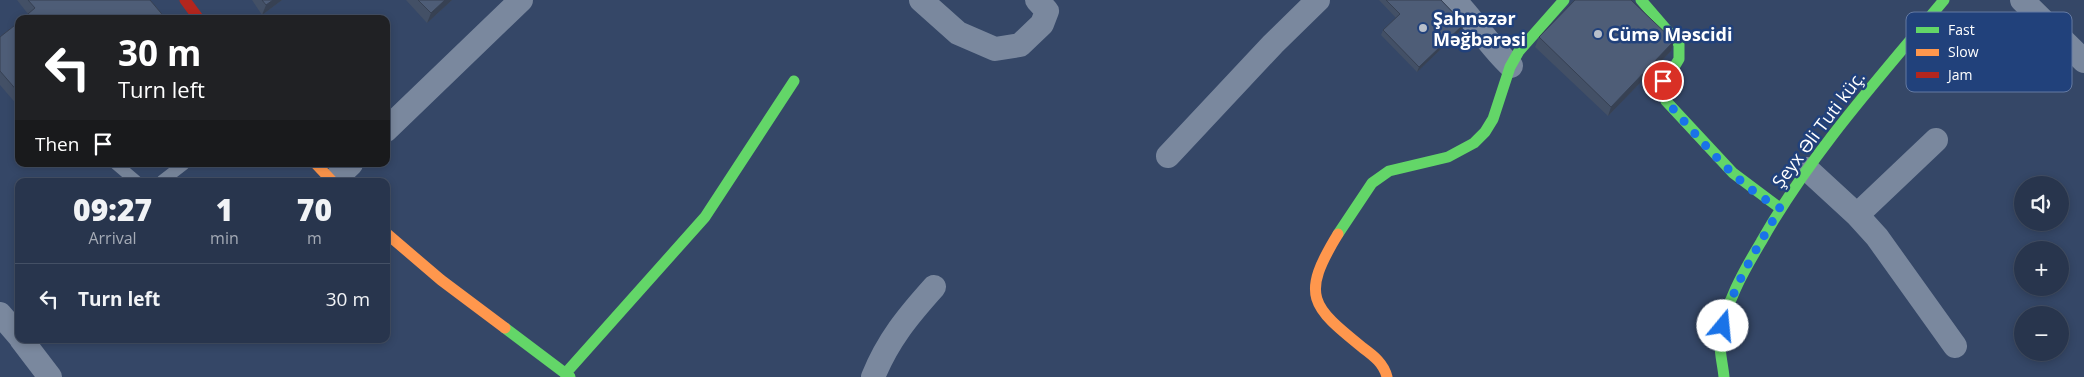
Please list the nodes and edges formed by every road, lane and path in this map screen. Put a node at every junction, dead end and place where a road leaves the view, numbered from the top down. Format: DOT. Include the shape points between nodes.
graph roads {
  1 [pos="185,0"];
  2 [pos="521,0"];
  3 [pos="921,0"];
  4 [pos="1036,0"];
  5 [pos="1318,0"];
  6 [pos="1454,0"];
  7 [pos="1564,0"];
  8 [pos="1641,0"];
  9 [pos="1944,0"];
  10 [pos="2022,0"];
  11 [pos="1934,12"];
  12 [pos="2034,12"];
  13 [pos="195,15"];
  14 [pos="1906,45"];
  15 [pos="2072,49"];
  16 [pos="2084,61"];
  17 [pos="1511,66"];
  18 [pos="794,82"];
  19 [pos="390,126"];
  20 [pos="1936,140"];
  21 [pos="1168,156"];
  22 [pos="120,167"];
  23 [pos="180,167"];
  24 [pos="319,167"];
  25 [pos="348,167"];
  26 [pos="1807,169"];
  27 [pos="132,178"];
  28 [pos="166,178"];
  29 [pos="329,178"];
  30 [pos="335,178"];
  31 [pos="1780,208"];
  32 [pos="1857,215"];
  33 [pos="390,237"];
  34 [pos="934,287"];
  35 [pos="0,314"];
  36 [pos="15,331"];
  37 [pos="24,343"];
  38 [pos="1955,346"];
  39 [pos="568,375"];
  40 [pos="50,377"];
  41 [pos="873,377"];
  42 [pos="1387,377"];
  43 [pos="1724,377"];
  1 -- 13 [label="street"];
  2 -- 19 [label="street"];
  3 -- 4 [label="street" via="958,33 995,49 1020,45 1042,24 1047,11"];
  5 -- 21 [label="street"];
  6 -- 17 [label="street" via="1495,52"];
  7 -- 17 [label="street" via="1524,45"];
  8 -- 31 [label="street" via="1682,50 1663,81 1661,91 1666,101 1739,179"];
  9 -- 11 [label="street, Şeyx Əli Tuti küç."];
  10 -- 12 [label="street"];
  14 -- 26 [label="street, Şeyx Əli Tuti küç." via="1832,133"];
  15 -- 16 [label="street"];
  17 -- 42 [label="street" via="1493,119 1475,142 1451,156 1380,176 1372,183 1322,262 1315,284 1317,304 1327,318 1379,361"];
  18 -- 39 [label="street" via="705,217"];
  20 -- 32 [label="street"];
  22 -- 27 [label="lane"];
  23 -- 28 [label="lane"];
  24 -- 29 [label="street"];
  25 -- 30 [label="street"];
  26 -- 31 [label="street, Şeyx Əli Tuti küç."];
  26 -- 32 [label="street"];
  31 -- 43 [label="street, Şeyx Əli Tuti küç." via="1726,312 1720,341"];
  32 -- 38 [label="street" via="1877,237"];
  33 -- 39 [label="street" via="456,292"];
  34 -- 41 [label="street" via="902,322"];
  35 -- 36 [label="street"];
  37 -- 40 [label="street"];
}
